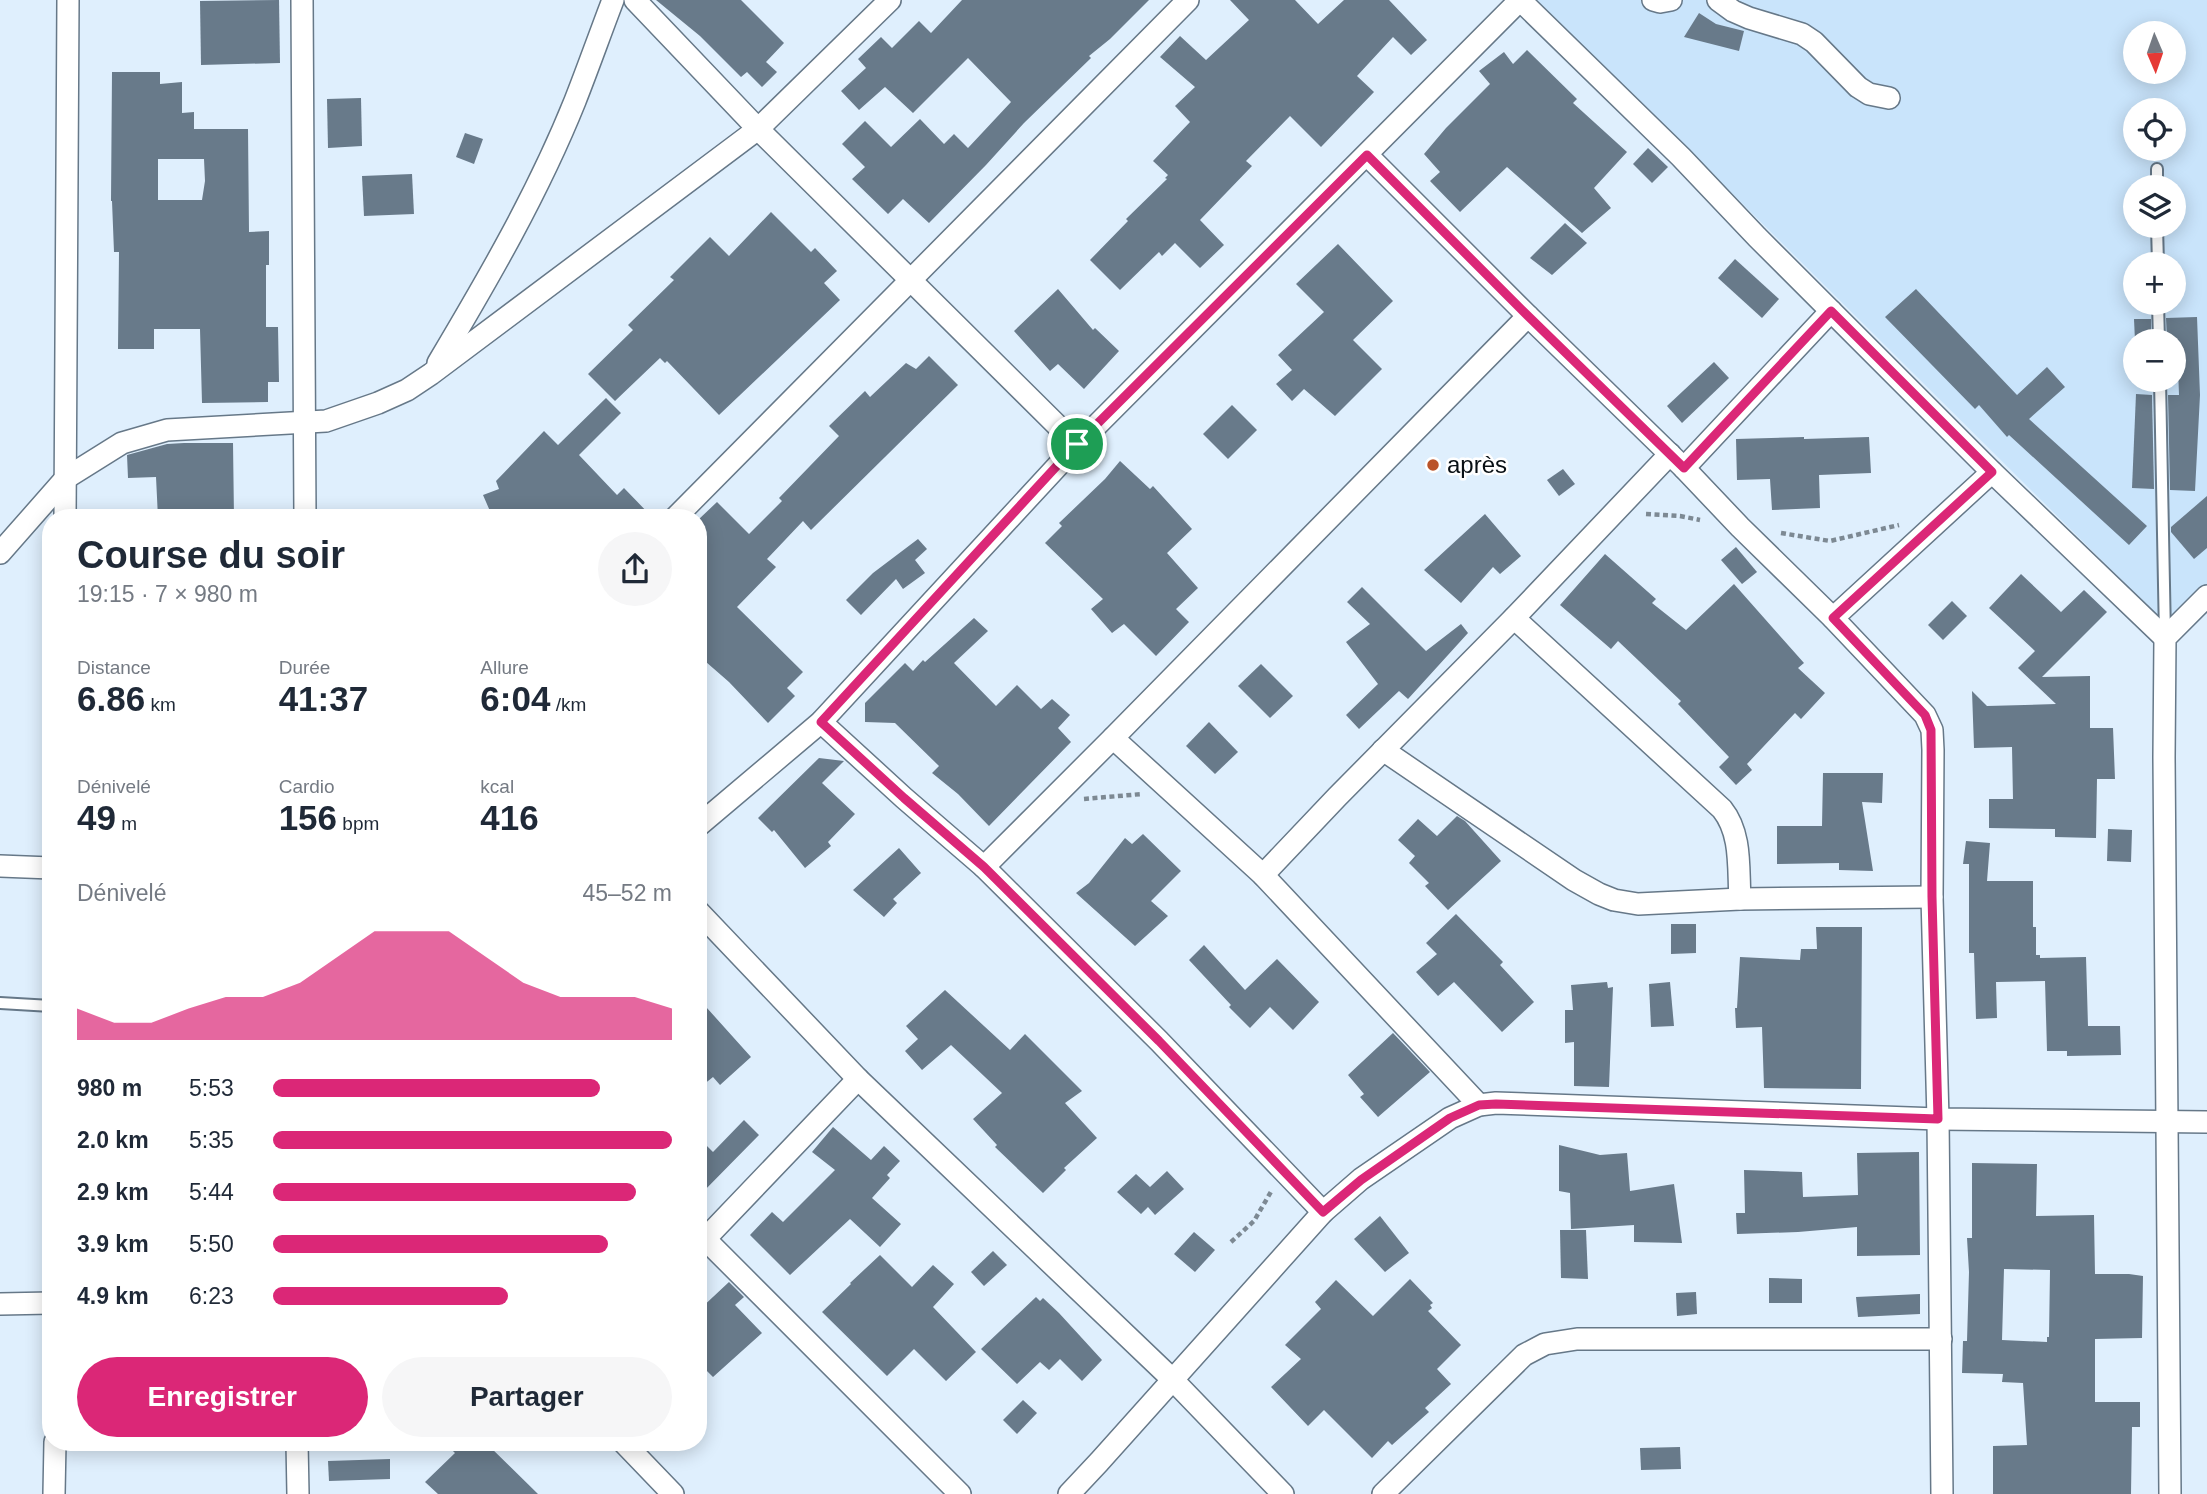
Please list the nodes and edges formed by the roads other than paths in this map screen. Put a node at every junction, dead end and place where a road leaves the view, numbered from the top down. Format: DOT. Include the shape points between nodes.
graph roads {
  1 [pos="68,0"];
  2 [pos="302,0"];
  3 [pos="613,0"];
  4 [pos="635,0"];
  5 [pos="890,0"];
  6 [pos="1188,0"];
  7 [pos="1653,0"];
  8 [pos="1671,0"];
  9 [pos="1718,0"];
  10 [pos="1889,98"];
  11 [pos="758,129"];
  12 [pos="1367,155"];
  13 [pos="2157,169"];
  14 [pos="2157,175"];
  15 [pos="910,279"];
  16 [pos="1831,311"];
  17 [pos="1528,316"];
  18 [pos="431,374"];
  19 [pos="2160,392"];
  20 [pos="305,422"];
  21 [pos="1077,444"];
  22 [pos="1677,461"];
  23 [pos="1992,472"];
  24 [pos="66,478"];
  25 [pos="65,509"];
  26 [pos="305,509"];
  27 [pos="685,509"];
  28 [pos="0,553"];
  29 [pos="2207,596"];
  30 [pos="1514,618"];
  31 [pos="1833,618"];
  32 [pos="2165,638"];
  33 [pos="821,722"];
  34 [pos="1113,738"];
  35 [pos="1383,750"];
  36 [pos="707,819"];
  37 [pos="0,866"];
  38 [pos="984,867"];
  39 [pos="42,868"];
  40 [pos="1263,875"];
  41 [pos="1932,897"];
  42 [pos="1740,899"];
  43 [pos="707,920"];
  44 [pos="0,1003"];
  45 [pos="42,1005"];
  46 [pos="858,1079"];
  47 [pos="1479,1105"];
  48 [pos="1938,1119"];
  49 [pos="2167,1122"];
  50 [pos="2207,1122"];
  51 [pos="1323,1212"];
  52 [pos="707,1230"];
  53 [pos="707,1242"];
  54 [pos="42,1303"];
  55 [pos="0,1304"];
  56 [pos="1941,1339"];
  57 [pos="1172,1379"];
  58 [pos="55,1451"];
  59 [pos="297,1451"];
  60 [pos="631,1451"];
  61 [pos="54,1494"];
  62 [pos="298,1494"];
  63 [pos="673,1494"];
  64 [pos="960,1494"];
  65 [pos="1069,1494"];
  66 [pos="1283,1494"];
  67 [pos="1383,1494"];
  68 [pos="1942,1494"];
  69 [pos="2170,1494"];
  1 -- 24 [label="street"];
  2 -- 20 [label="street"];
  3 -- 18 [label="street" via="575,102 532,193"];
  4 -- 11 [label="street"];
  5 -- 11 [label="street"];
  6 -- 15 [label="street"];
  7 -- 8 [label="street"];
  9 -- 10 [label="street" via="1749,18 1802,34 1858,87"];
  11 -- 15 [label="street"];
  11 -- 18 [label="street"];
  12 -- 16 [label="street" via="1520,0"];
  12 -- 17 [label="street"];
  12 -- 21 [label="street"];
  13 -- 14 [label="lane"];
  15 -- 21 [label="street"];
  15 -- 27 [label="street"];
  16 -- 22 [label="street"];
  16 -- 23 [label="street"];
  17 -- 22 [label="street"];
  17 -- 34 [label="street"];
  18 -- 20 [label="street" via="378,403 326,421"];
  19 -- 32 [label="lane"];
  20 -- 24 [label="street" via="167,430 122,443"];
  20 -- 26 [label="street"];
  21 -- 33 [label="street"];
  22 -- 30 [label="street" via="1614,513"];
  22 -- 31 [label="street"];
  23 -- 31 [label="street"];
  23 -- 32 [label="street"];
  24 -- 25 [label="street"];
  24 -- 28 [label="street"];
  29 -- 32 [label="street"];
  30 -- 35 [label="street"];
  30 -- 42 [label="street" via="1723,809 1737,836"];
  31 -- 41 [label="street" via="1930,724"];
  32 -- 49 [label="street"];
  33 -- 36 [label="street"];
  33 -- 38 [label="street"];
  34 -- 38 [label="street"];
  34 -- 40 [label="street"];
  35 -- 40 [label="street"];
  35 -- 42 [label="street" via="1599,894 1638,904"];
  37 -- 39 [label="street"];
  38 -- 51 [label="street"];
  40 -- 47 [label="street"];
  41 -- 42 [label="street"];
  41 -- 48 [label="street"];
  43 -- 46 [label="street"];
  44 -- 45 [label="lane"];
  46 -- 52 [label="street"];
  46 -- 57 [label="street"];
  47 -- 48 [label="street"];
  47 -- 51 [label="street" via="1450,1118"];
  48 -- 49 [label="street"];
  48 -- 56 [label="street"];
  49 -- 50 [label="street"];
  49 -- 69 [label="street"];
  51 -- 57 [label="street"];
  53 -- 64 [label="street"];
  54 -- 55 [label="street"];
  56 -- 67 [label="street" via="1577,1339 1545,1344 1524,1355"];
  56 -- 68 [label="street"];
  57 -- 65 [label="street"];
  57 -- 66 [label="street"];
  58 -- 61 [label="street"];
  59 -- 62 [label="street"];
  60 -- 63 [label="street"];
}
